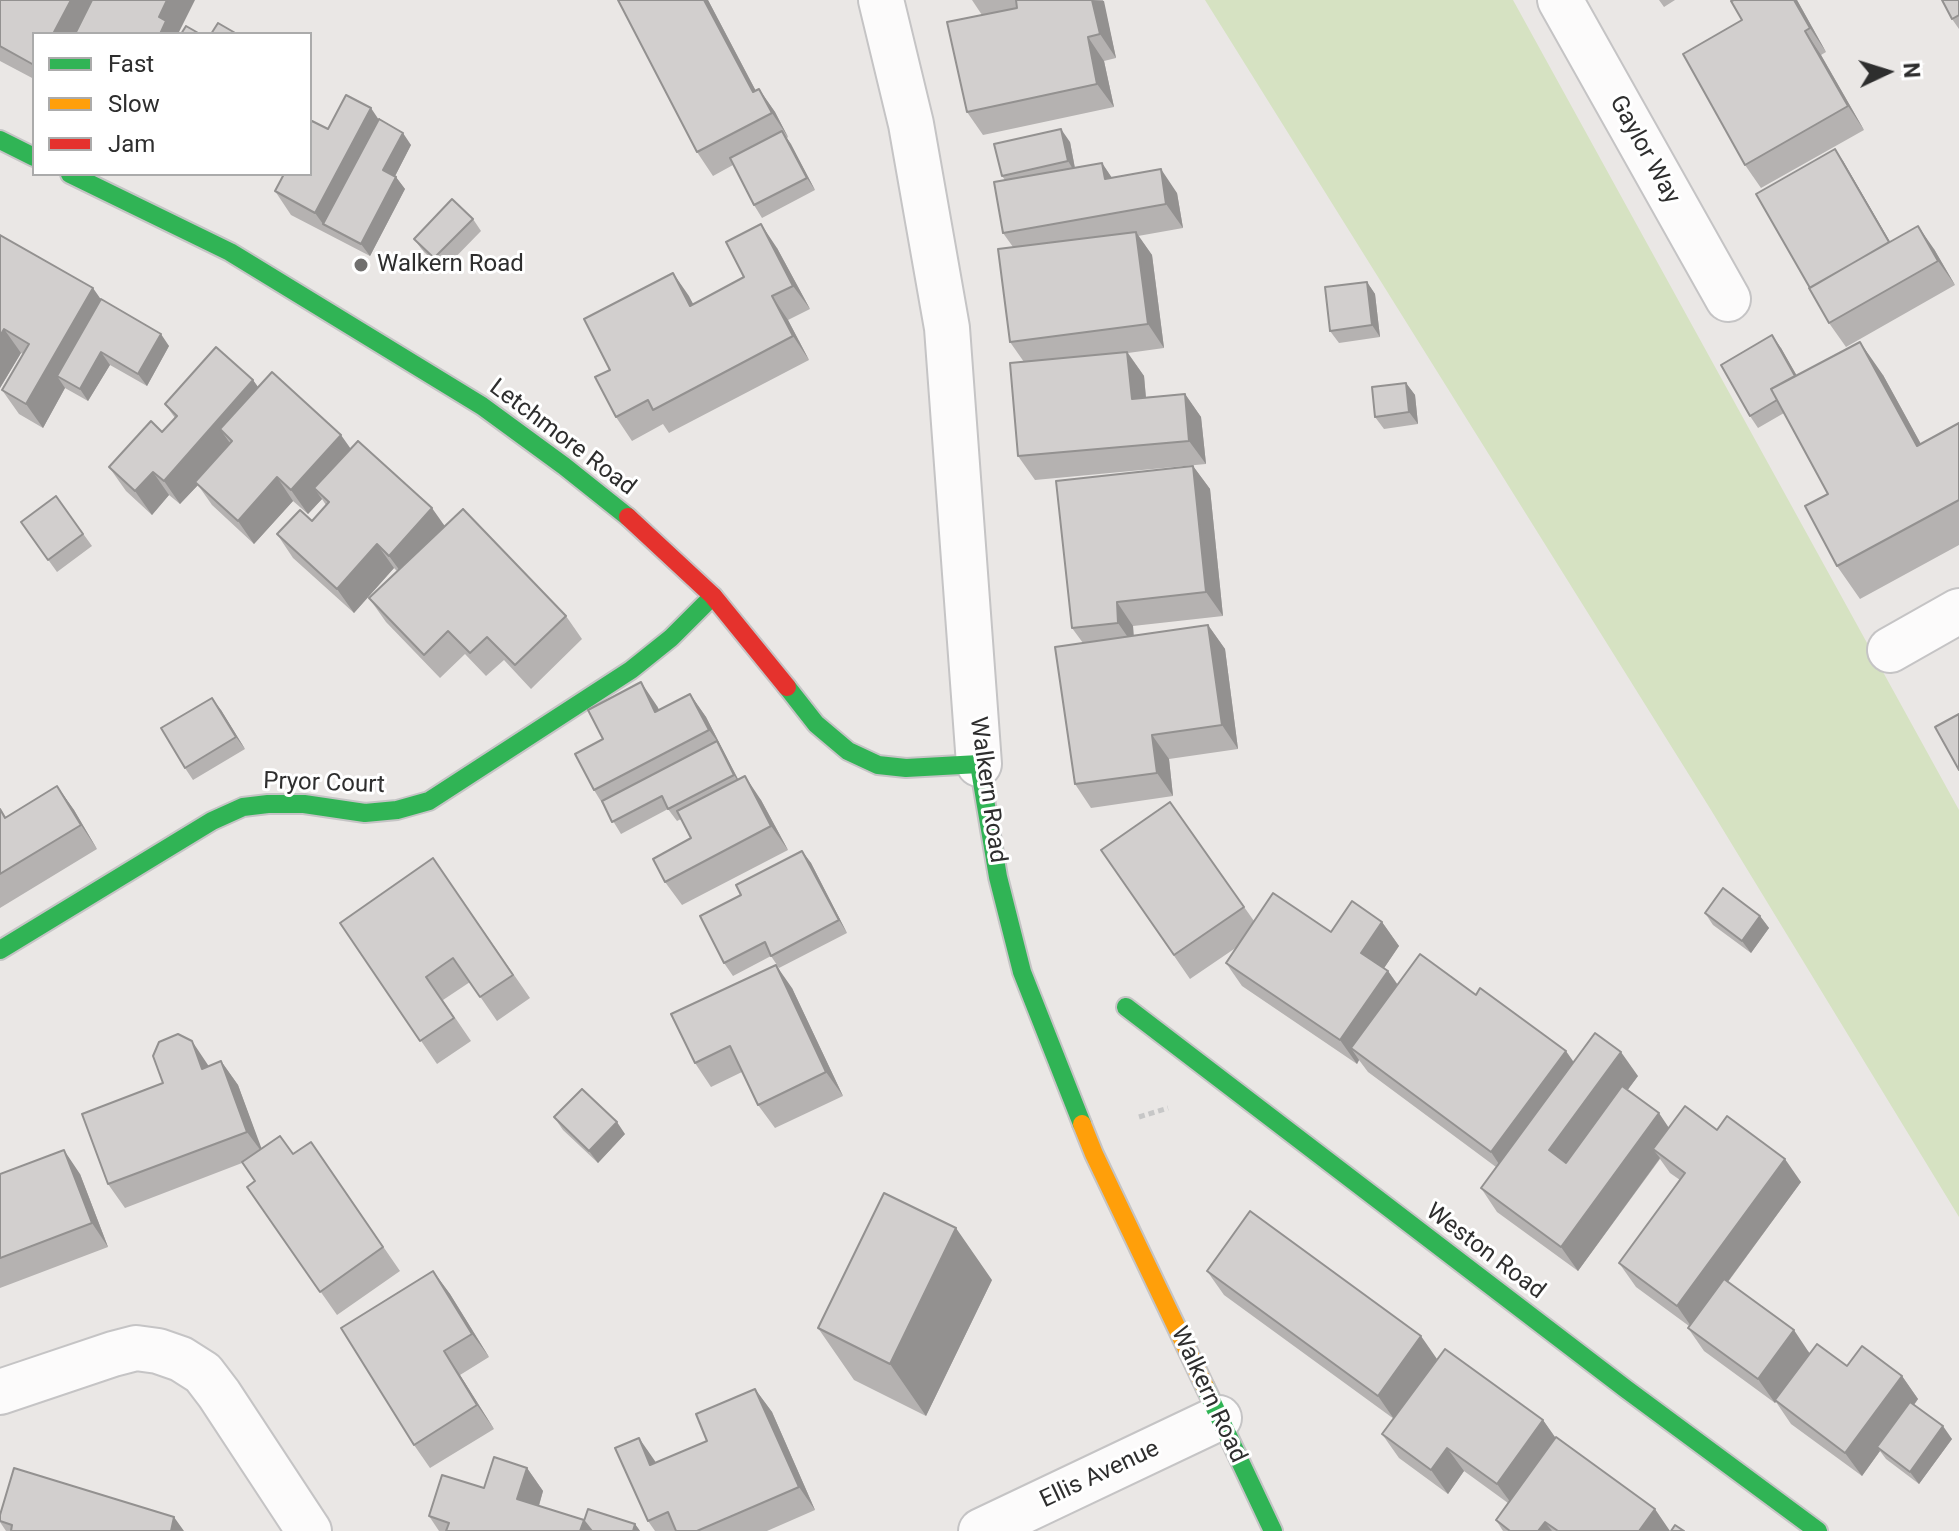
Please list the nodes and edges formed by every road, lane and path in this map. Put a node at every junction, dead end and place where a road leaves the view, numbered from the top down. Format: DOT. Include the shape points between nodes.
graph roads {
  1 [pos="881,0"];
  2 [pos="1560,0"];
  3 [pos="0,140"];
  4 [pos="32,156"];
  5 [pos="74,176"];
  6 [pos="1728,299"];
  7 [pos="713,596"];
  8 [pos="1959,611"];
  9 [pos="1890,650"];
  10 [pos="979,764"];
  11 [pos="0,950"];
  12 [pos="1126,1007"];
  13 [pos="0,1392"];
  14 [pos="1219,1418"];
  15 [pos="309,1531"];
  16 [pos="981,1531"];
  17 [pos="1273,1531"];
  18 [pos="1818,1531"];
  1 -- 10 [label="street, Walkern Road" via="911,124 947,328"];
  2 -- 6 [label="street, Gaylor Way"];
  3 -- 4 [label="street"];
  5 -- 7 [label="street, Letchmore Road" via="230,252 482,406 638,525"];
  7 -- 10 [label="street, Letchmore Road" via="816,724 848,751 878,765 906,768"];
  7 -- 11 [label="street, Pryor Court" via="631,670 429,801 365,813 304,804 243,807"];
  8 -- 9 [label="street"];
  10 -- 14 [label="street, Walkern Road" via="998,877 1022,972 1094,1154"];
  12 -- 18 [label="street, Weston Road"];
  13 -- 15 [label="street" via="136,1348 181,1359 211,1383"];
  14 -- 16 [label="street, Ellis Avenue"];
  14 -- 17 [label="street, Walkern Road"];
}
